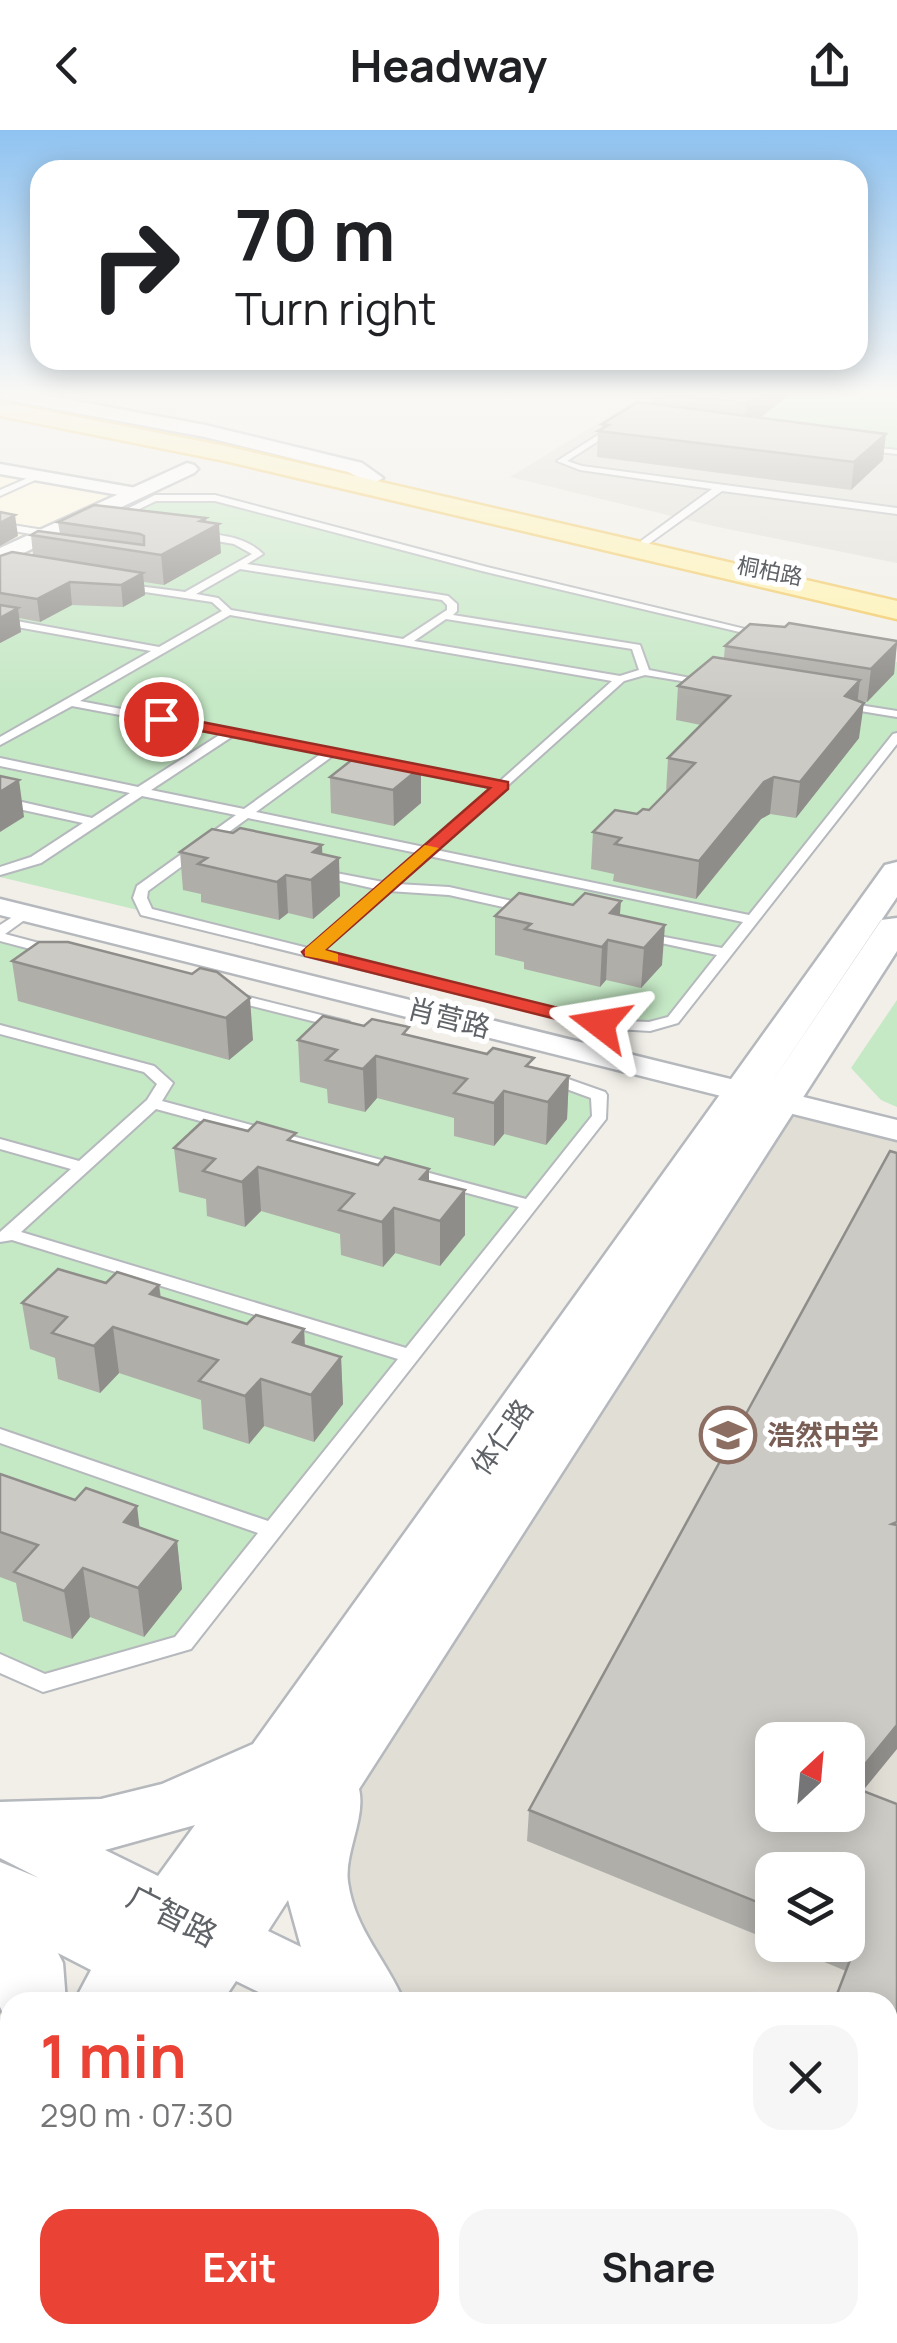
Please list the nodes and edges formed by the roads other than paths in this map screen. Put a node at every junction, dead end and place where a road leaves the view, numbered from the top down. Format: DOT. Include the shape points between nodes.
graph roads {
  1 [pos="130,496"];
  2 [pos="421,496"];
  3 [pos="431,496"];
  4 [pos="709,496"];
  5 [pos="784,496"];
  6 [pos="897,511"];
  7 [pos="124,525"];
  8 [pos="0,526"];
  9 [pos="178,533"];
  10 [pos="45,544"];
  11 [pos="644,544"];
  12 [pos="7,554"];
  13 [pos="240,566"];
  14 [pos="108,583"];
  15 [pos="186,596"];
  16 [pos="897,596"];
  17 [pos="897,610"];
  18 [pos="228,612"];
  19 [pos="444,616"];
  20 [pos="0,621"];
  21 [pos="781,638"];
  22 [pos="405,642"];
  23 [pos="161,650"];
  24 [pos="645,672"];
  25 [pos="620,679"];
  26 [pos="722,685"];
  27 [pos="820,701"];
  28 [pos="70,702"];
  29 [pos="897,714"];
  30 [pos="231,732"];
  31 [pos="897,736"];
  32 [pos="0,742"];
  33 [pos="332,751"];
  34 [pos="0,762"];
  35 [pos="502,786"];
  36 [pos="140,792"];
  37 [pos="0,800"];
  38 [pos="246,814"];
  39 [pos="94,822"];
  40 [pos="202,846"];
  41 [pos="220,850"];
  42 [pos="426,852"];
  43 [pos="312,870"];
  44 [pos="0,871"];
  45 [pos="897,872"];
  46 [pos="386,887"];
  47 [pos="13,910"];
  48 [pos="542,912"];
  49 [pos="752,920"];
  50 [pos="897,923"];
  51 [pos="634,932"];
  52 [pos="0,934"];
  53 [pos="311,952"];
  54 [pos="726,953"];
  55 [pos="76,956"];
  56 [pos="210,991"];
  57 [pos="0,1029"];
  58 [pos="363,1030"];
  59 [pos="535,1074"];
  60 [pos="762,1096"];
  61 [pos="153,1103"];
  62 [pos="897,1130"];
  63 [pos="0,1144"];
  64 [pos="83,1167"];
  65 [pos="530,1204"];
  66 [pos="4,1238"];
  67 [pos="410,1356"];
  68 [pos="0,1436"];
  69 [pos="273,1530"];
  70 [pos="0,1664"];
  71 [pos="304,1768"];
  72 [pos="1,1849"];
  73 [pos="0,1912"];
  74 [pos="176,1973"];
  75 [pos="32,1992"];
  76 [pos="286,1992"];
  77 [pos="363,1992"];
  1 -- 10 [label="street"];
  2 -- 17 [label="main road" via="682,565"];
  3 -- 11 [label="main road, 桐柏路"];
  4 -- 11 [label="lane"];
  5 -- 6 [label="lane"];
  7 -- 21 [label="lane" via="106,522 155,498 214,498"];
  8 -- 10 [label="lane"];
  9 -- 13 [label="lane" via="252,547 258,554"];
  10 -- 12 [label="street"];
  11 -- 16 [label="main road, 桐柏路"];
  13 -- 15 [label="lane"];
  13 -- 19 [label="lane" via="445,598 452,611"];
  14 -- 15 [label="lane"];
  15 -- 18 [label="lane" via="215,600"];
  18 -- 22 [label="lane"];
  18 -- 23 [label="lane"];
  19 -- 22 [label="lane"];
  19 -- 24 [label="lane" via="636,647"];
  20 -- 23 [label="lane"];
  22 -- 25 [label="lane"];
  23 -- 28 [label="lane"];
  24 -- 25 [label="lane"];
  24 -- 26 [label="lane"];
  25 -- 35 [label="lane"];
  27 -- 29 [label="lane"];
  28 -- 30 [label="lane"];
  28 -- 32 [label="lane"];
  30 -- 33 [label="lane"];
  30 -- 36 [label="lane"];
  31 -- 49 [label="lane"];
  33 -- 35 [label="lane"];
  33 -- 38 [label="lane"];
  34 -- 36 [label="lane"];
  35 -- 42 [label="lane"];
  36 -- 38 [label="lane"];
  36 -- 39 [label="lane"];
  37 -- 39 [label="lane"];
  38 -- 40 [label="lane"];
  38 -- 42 [label="lane"];
  39 -- 44 [label="lane" via="36,860"];
  40 -- 41 [label="lane"];
  40 -- 53 [label="lane" via="142,889 146,912"];
  42 -- 46 [label="lane"];
  42 -- 49 [label="lane"];
  43 -- 46 [label="lane"];
  45 -- 60 [label="street, 体仁路"];
  46 -- 48 [label="lane" via="449,891"];
  46 -- 53 [label="lane"];
  47 -- 52 [label="lane"];
  47 -- 60 [label="street, 肖营路"];
  49 -- 54 [label="lane"];
  50 -- 60 [label="street, 体仁路"];
  51 -- 54 [label="lane"];
  52 -- 55 [label="lane"];
  53 -- 54 [label="lane" via="630,1028 674,1020"];
  56 -- 58 [label="lane"];
  57 -- 61 [label="lane" via="149,1070 164,1083"];
  59 -- 65 [label="lane" via="599,1095 600,1116"];
  60 -- 62 [label="street, 肖营路"];
  60 -- 71 [label="street, 体仁路"];
  61 -- 64 [label="lane"];
  61 -- 65 [label="lane"];
  63 -- 64 [label="lane"];
  64 -- 66 [label="lane"];
  65 -- 67 [label="lane"];
  66 -- 67 [label="lane"];
  67 -- 69 [label="lane"];
  68 -- 69 [label="lane"];
  69 -- 70 [label="lane" via="184,1643 43,1683"];
  71 -- 72 [label="street"];
  71 -- 74 [label="street, 体仁路"];
  71 -- 77 [label="street" via="314,1880 336,1952"];
  72 -- 74 [label="street, 广智路"];
  73 -- 75 [label="street" via="30,1962"];
  74 -- 76 [label="street, 广智路"];
}
